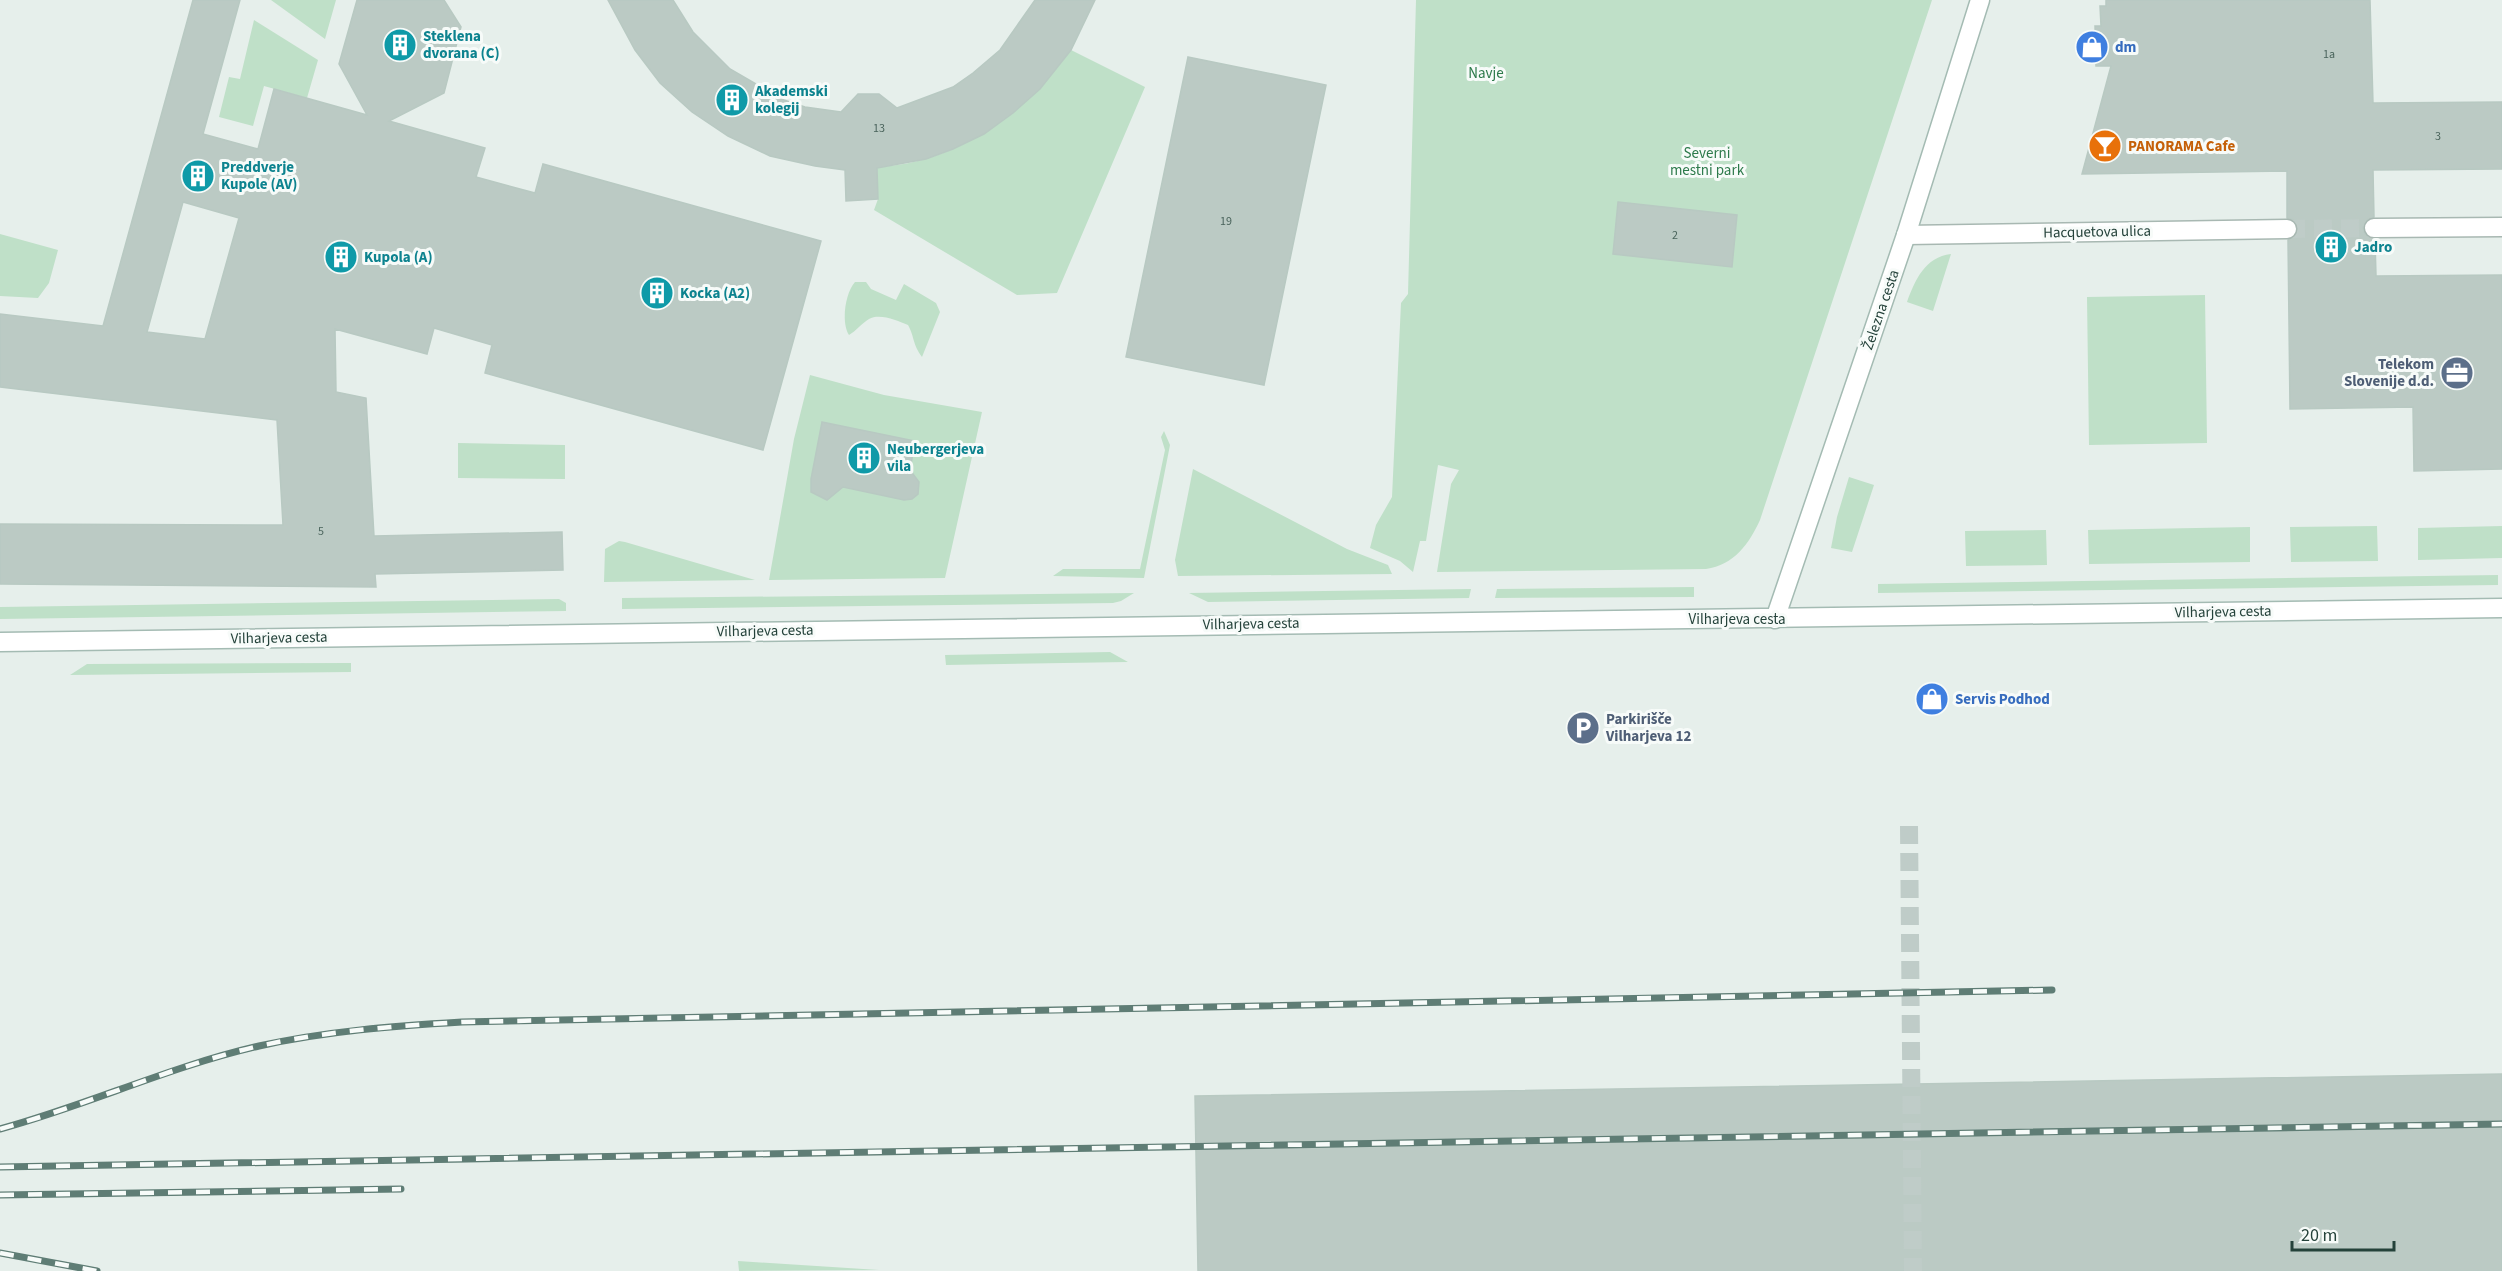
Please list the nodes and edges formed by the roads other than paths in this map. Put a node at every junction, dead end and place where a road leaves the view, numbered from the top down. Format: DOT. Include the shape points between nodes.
graph roads {
  1 [pos="1980,0"];
  2 [pos="2502,227"];
  3 [pos="2374,228"];
  4 [pos="2287,230"];
  5 [pos="1906,235"];
  6 [pos="2502,608"];
  7 [pos="1775,619"];
  8 [pos="0,642"];
  1 -- 5 [label="main road, Železna cesta"];
  2 -- 3 [label="main road"];
  4 -- 5 [label="main road, Hacquetova ulica"];
  5 -- 7 [label="main road, Železna cesta"];
  6 -- 7 [label="main road, Vilharjeva cesta"];
  7 -- 8 [label="main road, Vilharjeva cesta"];
}
